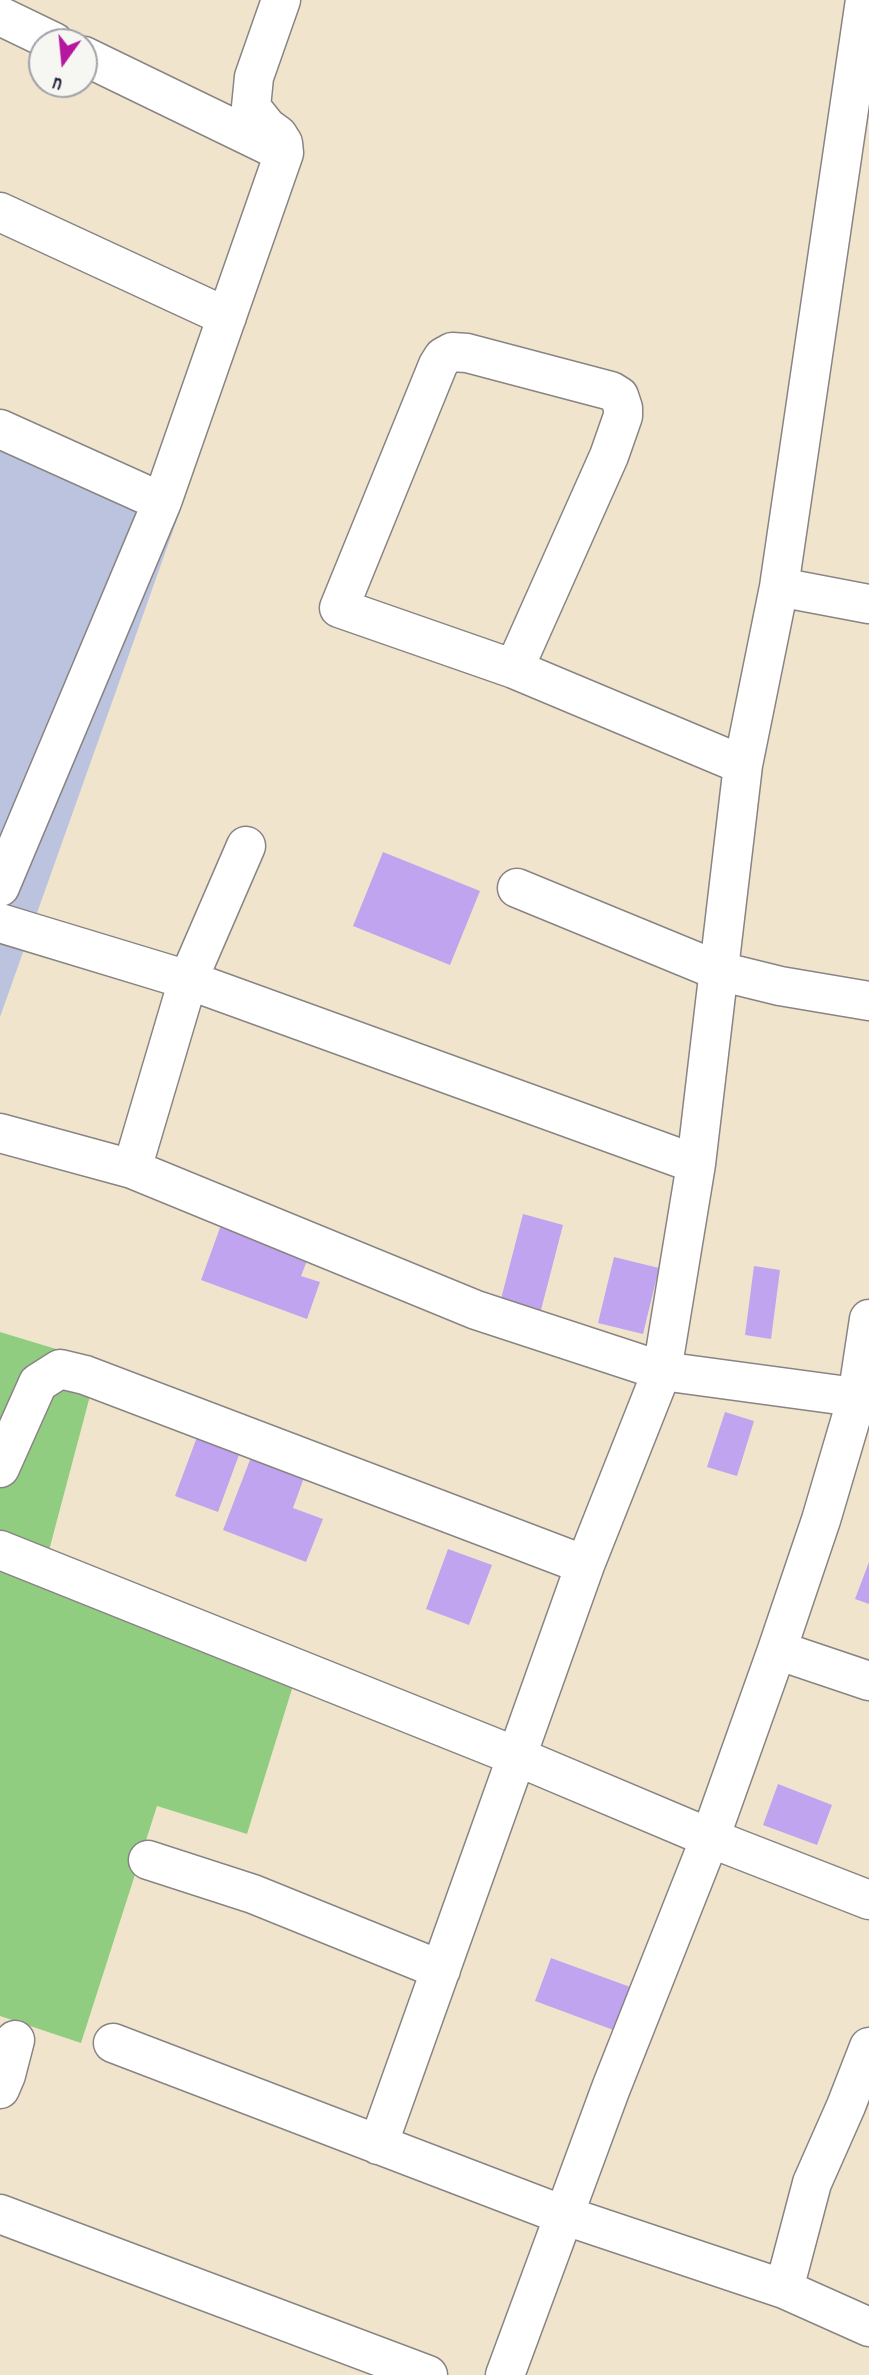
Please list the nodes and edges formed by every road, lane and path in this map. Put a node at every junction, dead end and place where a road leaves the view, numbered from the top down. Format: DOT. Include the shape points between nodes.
graph roads {
  1 [pos="281,0"];
  2 [pos="865,0"];
  3 [pos="0,16"];
  4 [pos="28,29"];
  5 [pos="98,64"];
  6 [pos="284,153"];
  7 [pos="0,212"];
  8 [pos="227,317"];
  9 [pos="0,429"];
  10 [pos="162,502"];
  11 [pos="779,587"];
  12 [pos="869,604"];
  13 [pos="514,669"];
  14 [pos="743,765"];
  15 [pos="246,846"];
  16 [pos="0,887"];
  17 [pos="517,888"];
  18 [pos="0,923"];
  19 [pos="719,971"];
  20 [pos="188,980"];
  21 [pos="869,1001"];
  22 [pos="0,1133"];
  23 [pos="696,1164"];
  24 [pos="132,1169"];
  25 [pos="869,1319"];
  26 [pos="662,1371"];
  27 [pos="863,1398"];
  28 [pos="0,1468"];
  29 [pos="0,1550"];
  30 [pos="585,1565"];
  31 [pos="777,1650"];
  32 [pos="869,1681"];
  33 [pos="518,1757"];
  34 [pos="710,1839"];
  35 [pos="148,1860"];
  36 [pos="869,1900"];
  37 [pos="441,1970"];
  38 [pos="15,2040"];
  39 [pos="113,2043"];
  40 [pos="869,2047"];
  41 [pos="0,2089"];
  42 [pos="858,2111"];
  43 [pos="378,2145"];
  44 [pos="0,2214"];
  45 [pos="563,2215"];
  46 [pos="784,2289"];
  47 [pos="869,2327"];
  48 [pos="428,2375"];
  49 [pos="505,2375"];
  1 -- 6 [label="street" via="254,77 251,107 278,135"];
  2 -- 11 [label="street"];
  3 -- 4 [label="street"];
  5 -- 6 [label="street"];
  6 -- 8 [label="street"];
  7 -- 8 [label="street"];
  8 -- 10 [label="street"];
  9 -- 10 [label="street"];
  10 -- 16 [label="street"];
  11 -- 12 [label="street"];
  11 -- 14 [label="street"];
  13 -- 13 [label="street" via="339,608 438,365 452,352 611,391 619,396 623,408 609,456"];
  13 -- 14 [label="street"];
  14 -- 19 [label="street"];
  15 -- 20 [label="street"];
  17 -- 19 [label="street"];
  18 -- 20 [label="street"];
  19 -- 21 [label="street"];
  19 -- 23 [label="street"];
  20 -- 23 [label="street"];
  20 -- 24 [label="street"];
  22 -- 24 [label="street"];
  23 -- 26 [label="street"];
  24 -- 26 [label="street" via="476,1310"];
  25 -- 27 [label="street"];
  26 -- 27 [label="street"];
  26 -- 30 [label="street"];
  27 -- 31 [label="street"];
  28 -- 30 [label="street" via="38,1383 60,1369"];
  29 -- 33 [label="street"];
  30 -- 33 [label="street"];
  31 -- 32 [label="street"];
  31 -- 34 [label="street"];
  33 -- 34 [label="street"];
  33 -- 37 [label="street"];
  34 -- 36 [label="street"];
  34 -- 45 [label="street"];
  35 -- 37 [label="street" via="265,1899"];
  37 -- 43 [label="street"];
  38 -- 41 [label="street"];
  39 -- 43 [label="street"];
  40 -- 42 [label="street"];
  42 -- 46 [label="street" via="813,2183"];
  43 -- 45 [label="street"];
  44 -- 48 [label="street"];
  45 -- 46 [label="street"];
  45 -- 49 [label="street"];
  46 -- 47 [label="street"];
}
